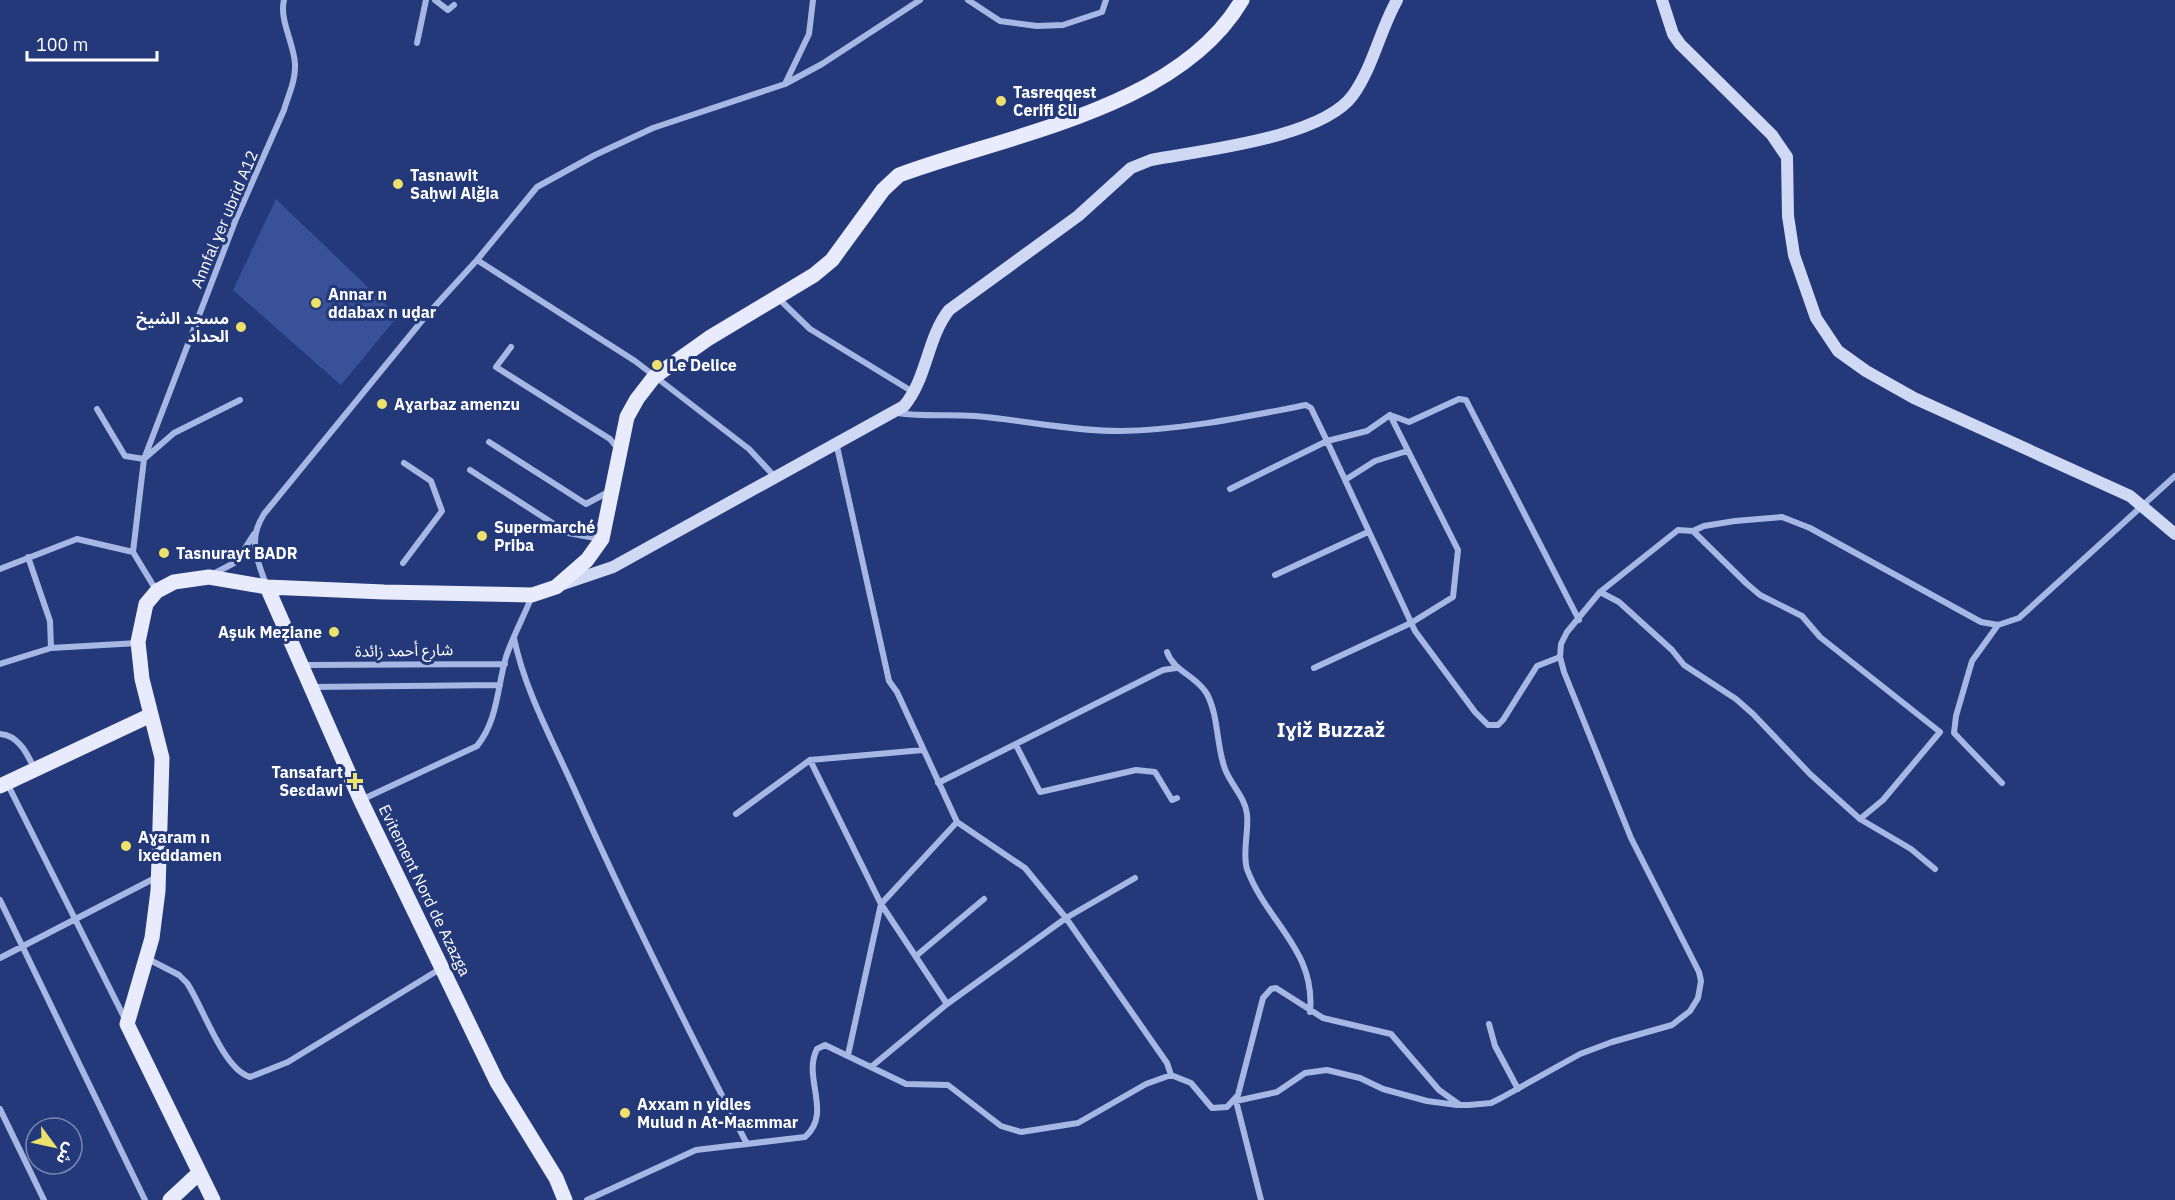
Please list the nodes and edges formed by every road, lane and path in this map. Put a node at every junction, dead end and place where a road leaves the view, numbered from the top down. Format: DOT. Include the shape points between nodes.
graph roads {
  1 [pos="284,0"];
  2 [pos="426,0"];
  3 [pos="435,0"];
  4 [pos="813,0"];
  5 [pos="920,0"];
  6 [pos="968,0"];
  7 [pos="1106,0"];
  8 [pos="1242,0"];
  9 [pos="1397,0"];
  10 [pos="1662,0"];
  11 [pos="454,5"];
  12 [pos="417,43"];
  13 [pos="785,84"];
  14 [pos="477,260"];
  15 [pos="775,296"];
  16 [pos="512,347"];
  17 [pos="654,377"];
  18 [pos="914,392"];
  19 [pos="240,400"];
  20 [pos="97,408"];
  21 [pos="895,412"];
  22 [pos="1390,415"];
  23 [pos="1326,441"];
  24 [pos="489,442"];
  25 [pos="836,442"];
  26 [pos="619,449"];
  27 [pos="1407,451"];
  28 [pos="144,459"];
  29 [pos="404,463"];
  30 [pos="470,470"];
  31 [pos="2175,476"];
  32 [pos="776,478"];
  33 [pos="1345,480"];
  34 [pos="1230,489"];
  35 [pos="610,491"];
  36 [pos="2142,504"];
  37 [pos="1693,531"];
  38 [pos="1368,532"];
  39 [pos="254,534"];
  40 [pos="2175,534"];
  41 [pos="602,539"];
  42 [pos="132,552"];
  43 [pos="28,558"];
  44 [pos="403,563"];
  45 [pos="0,569"];
  46 [pos="1275,575"];
  47 [pos="209,577"];
  48 [pos="267,587"];
  49 [pos="556,587"];
  50 [pos="157,591"];
  51 [pos="1600,592"];
  52 [pos="532,595"];
  53 [pos="1579,620"];
  54 [pos="1411,623"];
  55 [pos="1998,625"];
  56 [pos="514,638"];
  57 [pos="138,642"];
  58 [pos="51,648"];
  59 [pos="1167,652"];
  60 [pos="1560,657"];
  61 [pos="0,664"];
  62 [pos="505,664"];
  63 [pos="303,665"];
  64 [pos="1176,668"];
  65 [pos="1314,668"];
  66 [pos="500,685"];
  67 [pos="311,687"];
  68 [pos="151,715"];
  69 [pos="1940,732"];
  70 [pos="0,734"];
  71 [pos="1954,734"];
  72 [pos="1016,745"];
  73 [pos="923,750"];
  74 [pos="810,760"];
  75 [pos="34,769"];
  76 [pos="938,783"];
  77 [pos="2002,783"];
  78 [pos="4,784"];
  79 [pos="1177,798"];
  80 [pos="361,801"];
  81 [pos="736,814"];
  82 [pos="1860,819"];
  83 [pos="957,822"];
  84 [pos="1935,869"];
  85 [pos="158,876"];
  86 [pos="1135,878"];
  87 [pos="984,899"];
  88 [pos="0,900"];
  89 [pos="881,904"];
  90 [pos="1066,918"];
  91 [pos="75,921"];
  92 [pos="24,947"];
  93 [pos="916,956"];
  94 [pos="0,958"];
  95 [pos="147,958"];
  96 [pos="443,967"];
  97 [pos="947,1004"];
  98 [pos="1310,1012"];
  99 [pos="127,1024"];
  100 [pos="1489,1024"];
  101 [pos="848,1055"];
  102 [pos="871,1067"];
  103 [pos="1171,1075"];
  104 [pos="1518,1089"];
  105 [pos="1236,1101"];
  106 [pos="1460,1105"];
  107 [pos="0,1109"];
  108 [pos="747,1144"];
  109 [pos="199,1173"];
  110 [pos="44,1200"];
  111 [pos="145,1200"];
  112 [pos="170,1200"];
  113 [pos="213,1200"];
  114 [pos="565,1200"];
  115 [pos="587,1200"];
  116 [pos="1261,1200"];
  1 -- 28 [label="street, Annfal ɣer ubrid A12" via="281,11 294,56 293,81"];
  2 -- 12 [label="street"];
  3 -- 11 [label="street" via="448,10"];
  4 -- 13 [label="street" via="809,34"];
  5 -- 13 [label="street"];
  6 -- 7 [label="street" via="1000,21 1037,26 1063,26 1102,12"];
  8 -- 15 [label="main road" via="1214,36 1186,61 1132,93 1062,122 899,175 883,190 832,260 814,275"];
  9 -- 18 [label="street" via="1362,81 1345,106 1303,128 1151,160 1131,168 1078,216 949,310 936,330"];
  10 -- 36 [label="street" via="1680,44 1772,135 1787,157 1788,216 1794,255 1816,318 1838,351 1914,398 2118,489"];
  13 -- 14 [label="street" via="653,128 537,187"];
  14 -- 17 [label="street"];
  14 -- 39 [label="street" via="424,317 264,513"];
  15 -- 17 [label="main road"];
  15 -- 18 [label="street" via="810,329"];
  16 -- 26 [label="street" via="496,367 610,439"];
  17 -- 26 [label="main road" via="627,417"];
  17 -- 32 [label="street" via="749,449"];
  18 -- 21 [label="street"];
  19 -- 28 [label="street" via="174,433"];
  20 -- 28 [label="street" via="125,456"];
  21 -- 23 [label="street" via="1119,431 1214,423 1306,405"];
  21 -- 25 [label="street"];
  22 -- 23 [label="street" via="1367,431"];
  22 -- 27 [label="street"];
  22 -- 53 [label="street" via="1409,422 1459,399 1466,400"];
  23 -- 33 [label="street"];
  23 -- 34 [label="street"];
  24 -- 35 [label="street" via="586,504"];
  25 -- 32 [label="street"];
  25 -- 73 [label="street" via="889,681"];
  26 -- 35 [label="main road"];
  27 -- 33 [label="street" via="1375,461"];
  27 -- 54 [label="street" via="1458,550 1453,597"];
  28 -- 42 [label="street, Annfal ɣer ubrid A12"];
  29 -- 44 [label="street" via="431,481 442,511"];
  30 -- 41 [label="street" via="568,533"];
  31 -- 36 [label="street"];
  32 -- 49 [label="street" via="613,567"];
  33 -- 38 [label="street"];
  35 -- 41 [label="main road"];
  36 -- 40 [label="street"];
  36 -- 55 [label="street" via="2019,618"];
  37 -- 51 [label="street" via="1678,530"];
  37 -- 55 [label="street" via="1725,522 1782,517 1810,528 1981,622"];
  37 -- 69 [label="street" via="1760,595 1802,616 1820,637"];
  38 -- 46 [label="street"];
  38 -- 54 [label="street"];
  39 -- 47 [label="street" via="236,562"];
  39 -- 48 [label="street" via="255,553"];
  41 -- 49 [label="main road" via="587,560"];
  42 -- 43 [label="street" via="77,539"];
  42 -- 50 [label="street"];
  43 -- 45 [label="street"];
  43 -- 58 [label="street" via="50,621"];
  47 -- 48 [label="main road"];
  47 -- 50 [label="main road" via="174,582"];
  48 -- 52 [label="main road"];
  48 -- 63 [label="main road, Evitement Nord de Azazga"];
  49 -- 52 [label="main road"];
  50 -- 57 [label="main road" via="146,604"];
  51 -- 53 [label="street"];
  51 -- 82 [label="street" via="1619,602 1683,665 1736,699"];
  52 -- 56 [label="street"];
  53 -- 60 [label="street" via="1561,644"];
  54 -- 60 [label="street" via="1475,712 1493,726 1503,720 1537,666"];
  54 -- 65 [label="street"];
  55 -- 71 [label="street" via="1972,661"];
  56 -- 62 [label="street"];
  56 -- 108 [label="street" via="523,672 605,858"];
  57 -- 58 [label="street"];
  57 -- 68 [label="main road"];
  58 -- 61 [label="street"];
  59 -- 64 [label="street"];
  60 -- 104 [label="street" via="1631,838 1701,981 1698,998 1690,1011 1672,1025 1580,1054"];
  62 -- 63 [label="street, شارع أحمد زائدة"];
  62 -- 66 [label="street"];
  63 -- 67 [label="main road, Evitement Nord de Azazga"];
  64 -- 72 [label="street" via="1163,670"];
  64 -- 98 [label="street" via="1196,681 1210,702 1221,756 1247,812 1247,868 1257,892 1305,966 1312,987"];
  66 -- 67 [label="street"];
  66 -- 80 [label="street" via="493,720 477,746"];
  67 -- 80 [label="main road, Evitement Nord de Azazga"];
  68 -- 75 [label="main road"];
  68 -- 85 [label="main road" via="162,758"];
  69 -- 71 [label="street"];
  69 -- 82 [label="street" via="1883,800"];
  70 -- 75 [label="street" via="18,742"];
  71 -- 77 [label="street"];
  72 -- 76 [label="street"];
  72 -- 79 [label="street" via="1040,792 1136,770 1155,772 1167,796 1172,801"];
  73 -- 74 [label="street"];
  73 -- 76 [label="street"];
  74 -- 81 [label="street"];
  74 -- 89 [label="street"];
  75 -- 78 [label="main road"];
  76 -- 83 [label="street"];
  78 -- 91 [label="street"];
  80 -- 96 [label="main road, Evitement Nord de Azazga"];
  82 -- 84 [label="street" via="1911,849"];
  83 -- 89 [label="street"];
  83 -- 90 [label="street" via="1025,868"];
  85 -- 91 [label="street"];
  85 -- 95 [label="main road"];
  86 -- 90 [label="street"];
  87 -- 93 [label="street"];
  88 -- 92 [label="street"];
  89 -- 93 [label="street"];
  89 -- 101 [label="street"];
  90 -- 97 [label="street"];
  90 -- 103 [label="street" via="1167,1063"];
  91 -- 92 [label="street"];
  91 -- 99 [label="street"];
  92 -- 94 [label="street"];
  92 -- 111 [label="street"];
  93 -- 97 [label="street"];
  95 -- 96 [label="street" via="187,983 228,1059 239,1072 250,1077 288,1062"];
  95 -- 99 [label="main road"];
  96 -- 114 [label="main road, Evitement Nord de Azazga" via="497,1083 556,1178"];
  97 -- 102 [label="street"];
  98 -- 105 [label="street" via="1276,988 1265,993"];
  98 -- 106 [label="street" via="1391,1034 1439,1090"];
  99 -- 109 [label="main road"];
  100 -- 104 [label="street" via="1495,1046"];
  101 -- 102 [label="street"];
  101 -- 108 [label="street" via="827,1045 814,1055 818,1112 809,1134 797,1140"];
  102 -- 103 [label="street" via="911,1085 948,1085 1001,1126 1021,1132 1078,1123 1146,1084"];
  103 -- 105 [label="street" via="1191,1083 1212,1108 1222,1109"];
  104 -- 106 [label="street" via="1491,1102"];
  105 -- 106 [label="street" via="1277,1092 1305,1073 1327,1070 1426,1101"];
  105 -- 116 [label="street"];
  107 -- 110 [label="street"];
  108 -- 115 [label="street" via="689,1152"];
  109 -- 112 [label="main road"];
  109 -- 113 [label="main road"];
}
